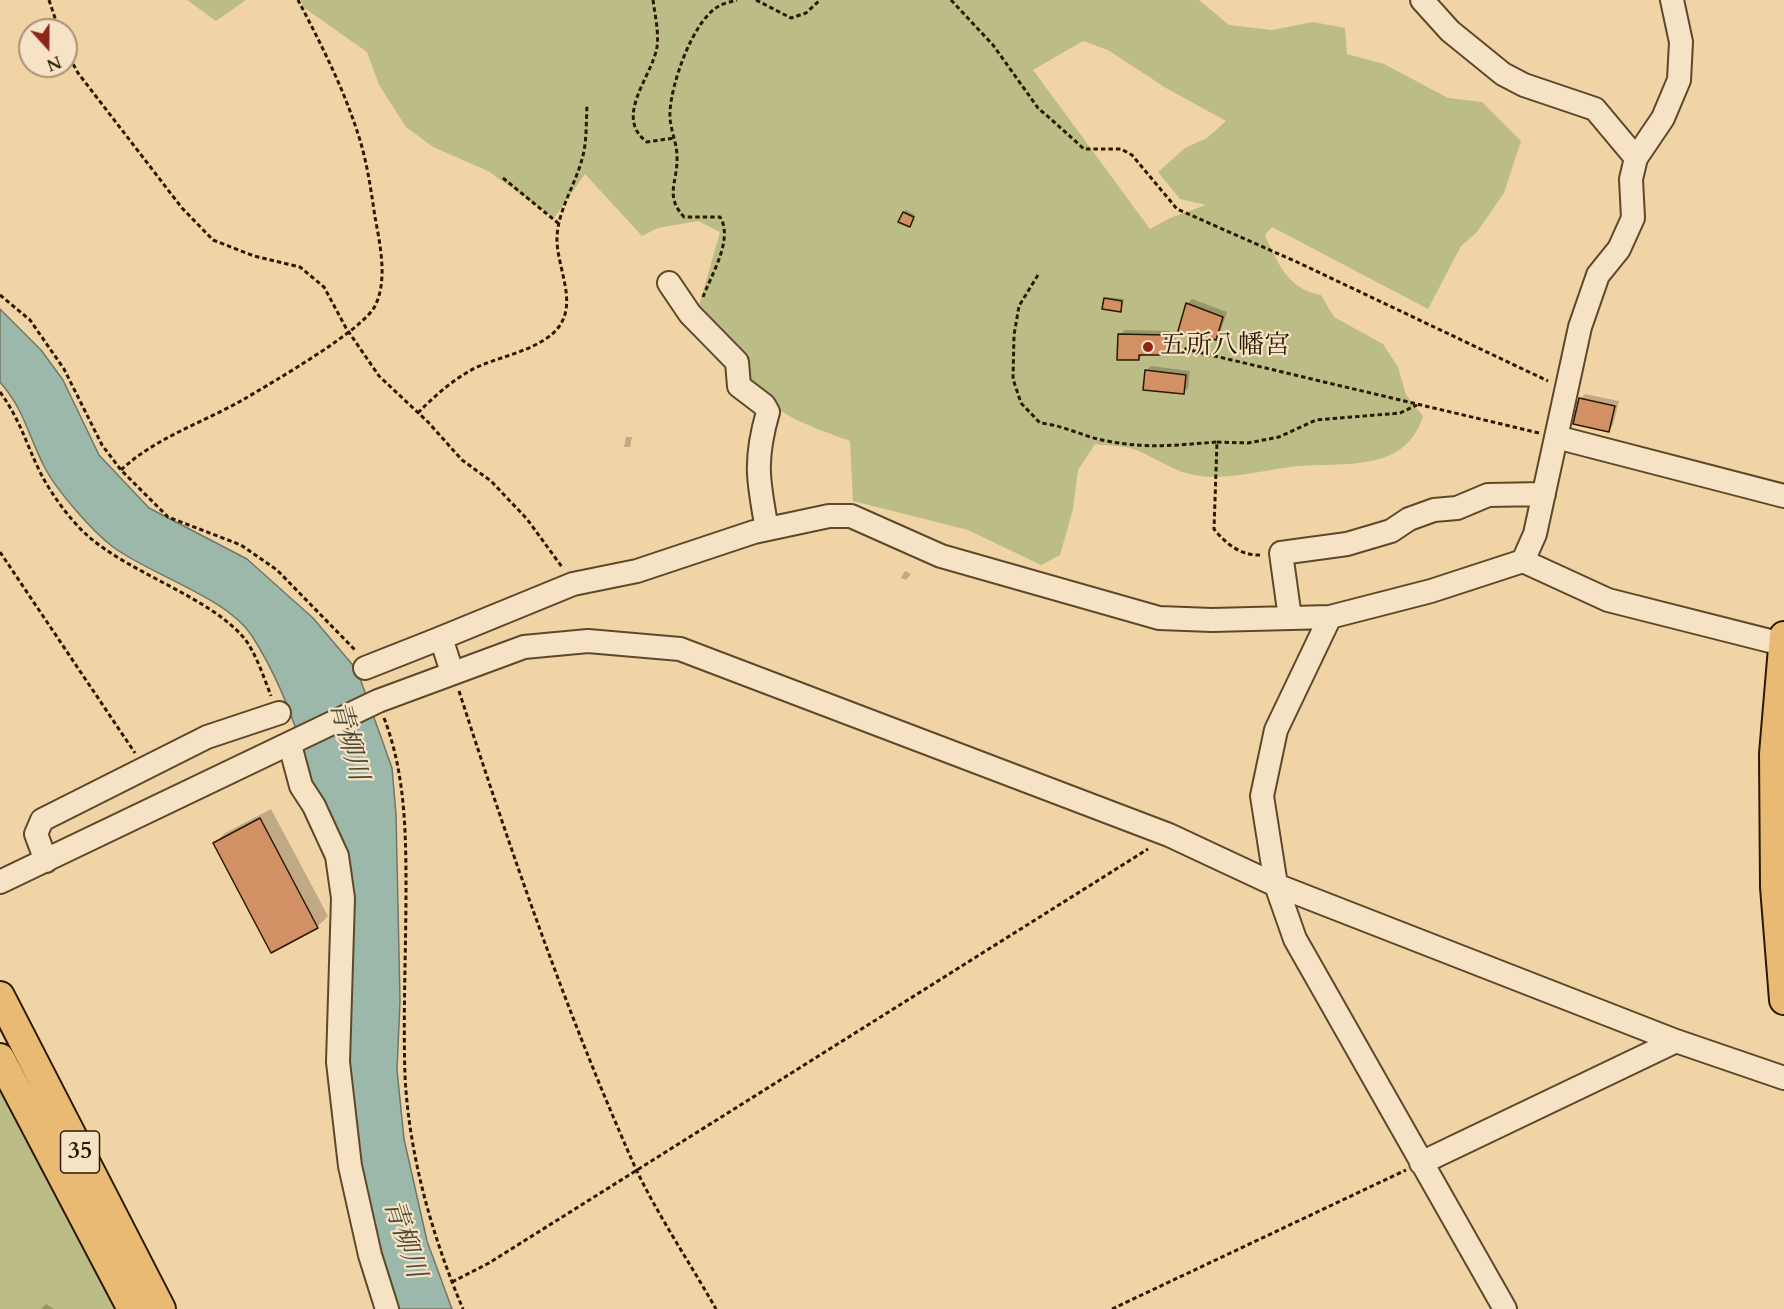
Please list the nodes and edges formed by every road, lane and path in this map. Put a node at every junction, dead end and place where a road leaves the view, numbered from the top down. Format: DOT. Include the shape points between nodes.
graph roads {
  1 [pos="49,0"];
  2 [pos="298,0"];
  3 [pos="653,0"];
  4 [pos="736,0"];
  5 [pos="756,0"];
  6 [pos="820,0"];
  7 [pos="951,0"];
  8 [pos="1422,0"];
  9 [pos="1672,0"];
  10 [pos="55,18"];
  11 [pos="78,73"];
  12 [pos="587,105"];
  13 [pos="674,138"];
  14 [pos="1636,158"];
  15 [pos="502,178"];
  16 [pos="558,223"];
  17 [pos="1038,275"];
  18 [pos="669,284"];
  19 [pos="0,295"];
  20 [pos="694,318"];
  21 [pos="349,333"];
  22 [pos="1177,346"];
  23 [pos="1566,389"];
  24 [pos="0,392"];
  25 [pos="1419,404"];
  26 [pos="418,413"];
  27 [pos="1556,437"];
  28 [pos="1217,442"];
  29 [pos="121,470"];
  30 [pos="1544,494"];
  31 [pos="1784,496"];
  32 [pos="767,529"];
  33 [pos="0,552"];
  34 [pos="1281,554"];
  35 [pos="1523,561"];
  36 [pos="573,584"];
  37 [pos="1330,617"];
  38 [pos="1290,618"];
  39 [pos="441,638"];
  40 [pos="1783,640"];
  41 [pos="365,668"];
  42 [pos="453,672"];
  43 [pos="372,704"];
  44 [pos="279,713"];
  45 [pos="296,742"];
  46 [pos="144,767"];
  47 [pos="1169,835"];
  48 [pos="46,861"];
  49 [pos="0,882"];
  50 [pos="1276,885"];
  51 [pos="1779,887"];
  52 [pos="0,996"];
  53 [pos="1784,1000"];
  54 [pos="1676,1041"];
  55 [pos="0,1058"];
  56 [pos="1784,1078"];
  57 [pos="1421,1163"];
  58 [pos="636,1169"];
  59 [pos="452,1282"];
  60 [pos="132,1309"];
  61 [pos="161,1309"];
  62 [pos="387,1309"];
  63 [pos="463,1309"];
  64 [pos="716,1309"];
  65 [pos="1112,1309"];
  66 [pos="1505,1309"];
  1 -- 10 [label="path"];
  2 -- 21 [label="path" via="327,55 359,137 381,248 375,305"];
  3 -- 13 [label="path" via="657,47 638,89 633,122 637,135 647,142"];
  4 -- 13 [label="path" via="718,7 707,18 684,56 670,111"];
  5 -- 6 [label="path" via="791,18 806,13"];
  7 -- 23 [label="path" via="993,45 1038,108 1053,122 1084,148 1121,149 1132,155 1178,209"];
  8 -- 14 [label="street" via="1450,31 1503,74 1595,109"];
  9 -- 14 [label="street" via="1681,42 1679,80 1664,118"];
  11 -- 21 [label="path" via="182,208 213,240 254,256 300,267 324,287"];
  12 -- 16 [label="path" via="583,157"];
  13 -- 20 [label="path" via="677,169 671,195 676,208 684,217 720,217 726,237"];
  14 -- 23 [label="street" via="1631,179 1633,218 1619,249 1598,275 1580,327"];
  15 -- 16 [label="path"];
  16 -- 26 [label="path" via="559,257 568,295 568,310 559,325 531,348 475,369 435,394"];
  17 -- 28 [label="path" via="1019,306 1012,379 1021,403 1040,423 1105,441 1149,448"];
  18 -- 20 [label="street"];
  19 -- 29 [label="path" via="30,321 64,369 102,445"];
  20 -- 32 [label="street" via="737,362 739,386 768,412 758,445 758,484"];
  21 -- 26 [label="path" via="379,376"];
  21 -- 29 [label="path" via="246,398 138,454"];
  22 -- 25 [label="path"];
  23 -- 27 [label="street"];
  24 -- 44 [label="path" via="14,411 40,473 88,536 154,580 216,613 245,639"];
  25 -- 27 [label="path"];
  25 -- 28 [label="path" via="1400,413 1316,420 1279,437 1248,443"];
  26 -- 36 [label="path" via="462,460 491,481 527,519"];
  27 -- 30 [label="street"];
  27 -- 31 [label="street"];
  28 -- 34 [label="path" via="1214,529 1224,541 1248,555"];
  29 -- 41 [label="path" via="168,517 241,545 277,570 360,656"];
  30 -- 34 [label="street" via="1488,495 1457,508 1434,510 1391,531 1347,544"];
  30 -- 35 [label="street" via="1535,534"];
  32 -- 36 [label="street" via="637,571"];
  32 -- 38 [label="street" via="829,516 851,516 941,556 1159,618"];
  33 -- 46 [label="path"];
  34 -- 38 [label="street"];
  35 -- 37 [label="street" via="1431,591"];
  35 -- 40 [label="street" via="1608,600"];
  36 -- 39 [label="street"];
  37 -- 38 [label="street"];
  37 -- 50 [label="street" via="1276,730 1262,796"];
  39 -- 41 [label="street"];
  39 -- 42 [label="street"];
  40 -- 51 [label="main road" via="1774,754"];
  42 -- 43 [label="street"];
  42 -- 47 [label="street" via="524,647 588,641 680,649"];
  42 -- 58 [label="path" via="507,841 552,964"];
  43 -- 45 [label="street"];
  43 -- 59 [label="path" via="400,766 406,855 405,1077 417,1163"];
  44 -- 46 [label="street" via="207,736"];
  45 -- 48 [label="street"];
  45 -- 62 [label="street" via="301,786 337,856 343,898 340,1074 350,1166"];
  46 -- 48 [label="street" via="42,820 36,834"];
  47 -- 50 [label="street"];
  47 -- 58 [label="path"];
  48 -- 49 [label="street"];
  50 -- 54 [label="street"];
  50 -- 57 [label="street" via="1295,939"];
  51 -- 53 [label="main road"];
  52 -- 61 [label="main road, 35"];
  54 -- 56 [label="street"];
  54 -- 57 [label="street"];
  55 -- 60 [label="main road, 35"];
  57 -- 65 [label="path"];
  57 -- 66 [label="street"];
  58 -- 59 [label="path" via="489,1263"];
  58 -- 64 [label="path"];
  59 -- 63 [label="path"];
}
